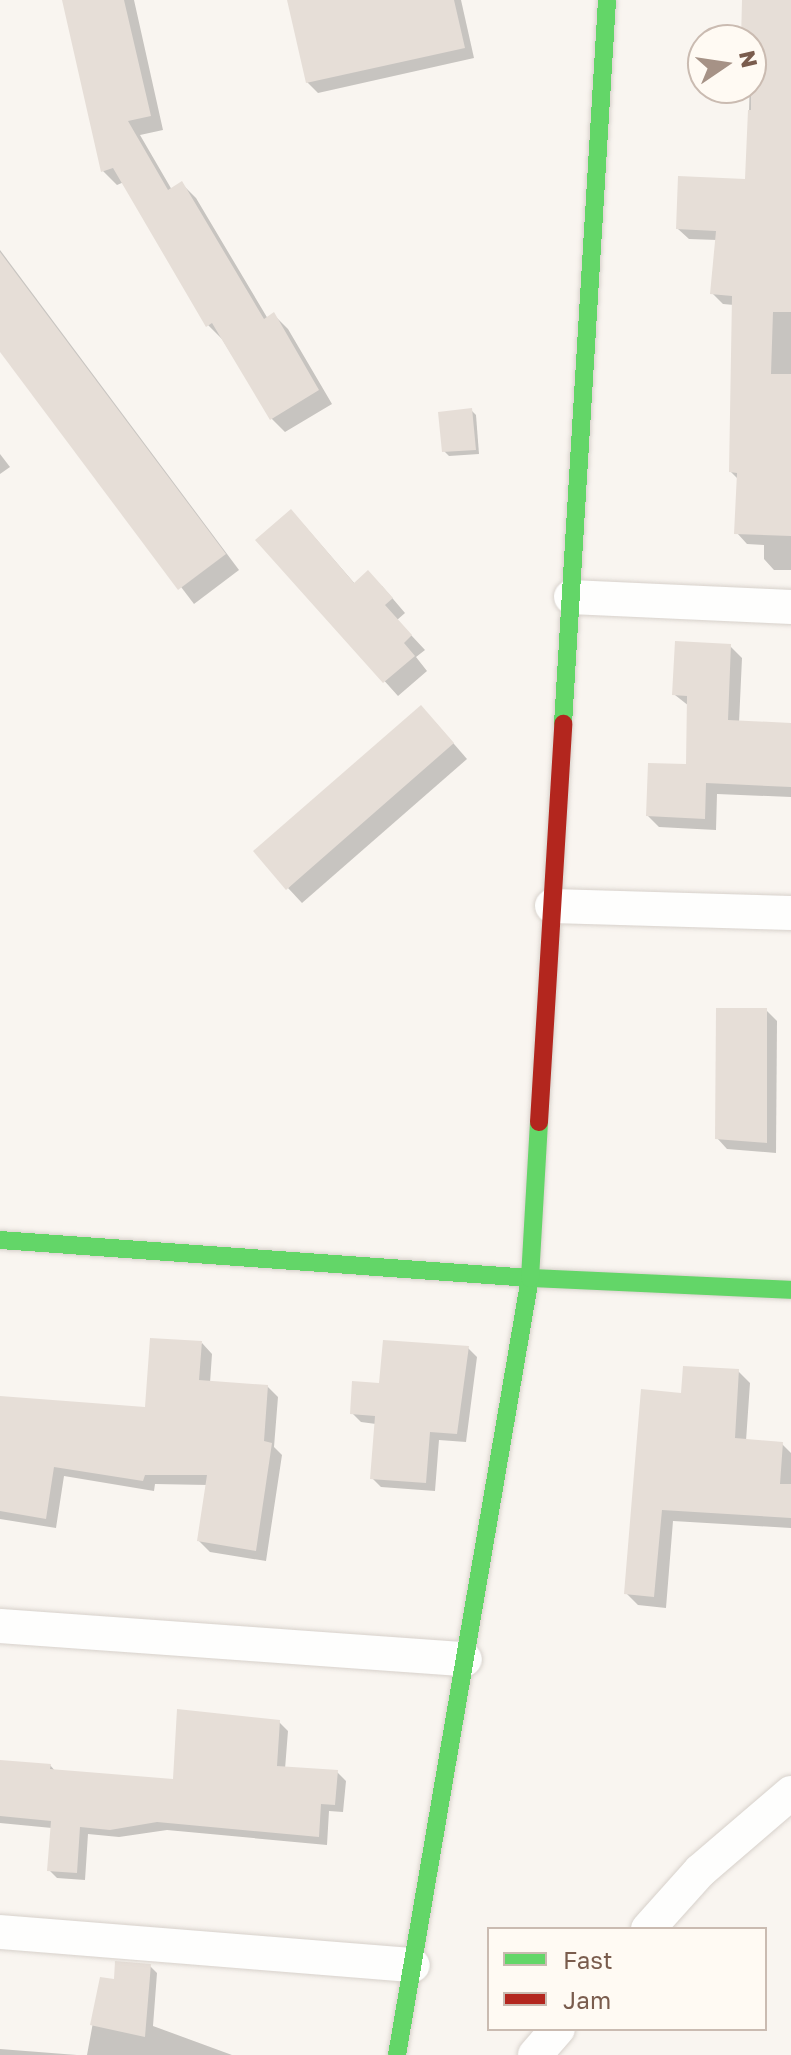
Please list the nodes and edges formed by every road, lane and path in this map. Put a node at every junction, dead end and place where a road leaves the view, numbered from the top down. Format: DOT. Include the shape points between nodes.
graph roads {
  1 [pos="607,0"];
  2 [pos="571,597"];
  3 [pos="791,607"];
  4 [pos="552,906"];
  5 [pos="791,913"];
  6 [pos="0,1240"];
  7 [pos="530,1278"];
  8 [pos="791,1290"];
  9 [pos="0,1626"];
  10 [pos="465,1659"];
  11 [pos="791,1793"];
  12 [pos="650,1927"];
  13 [pos="0,1932"];
  14 [pos="413,1965"];
  15 [pos="556,2031"];
  16 [pos="397,2055"];
  17 [pos="535,2055"];
  1 -- 2 [label="street"];
  2 -- 3 [label="street"];
  2 -- 4 [label="street"];
  4 -- 5 [label="street"];
  4 -- 7 [label="street"];
  6 -- 7 [label="street"];
  7 -- 8 [label="street"];
  7 -- 10 [label="street"];
  9 -- 10 [label="street"];
  10 -- 14 [label="street"];
  11 -- 12 [label="street" via="700,1871"];
  13 -- 14 [label="street"];
  14 -- 16 [label="street"];
  15 -- 17 [label="street"];
}
